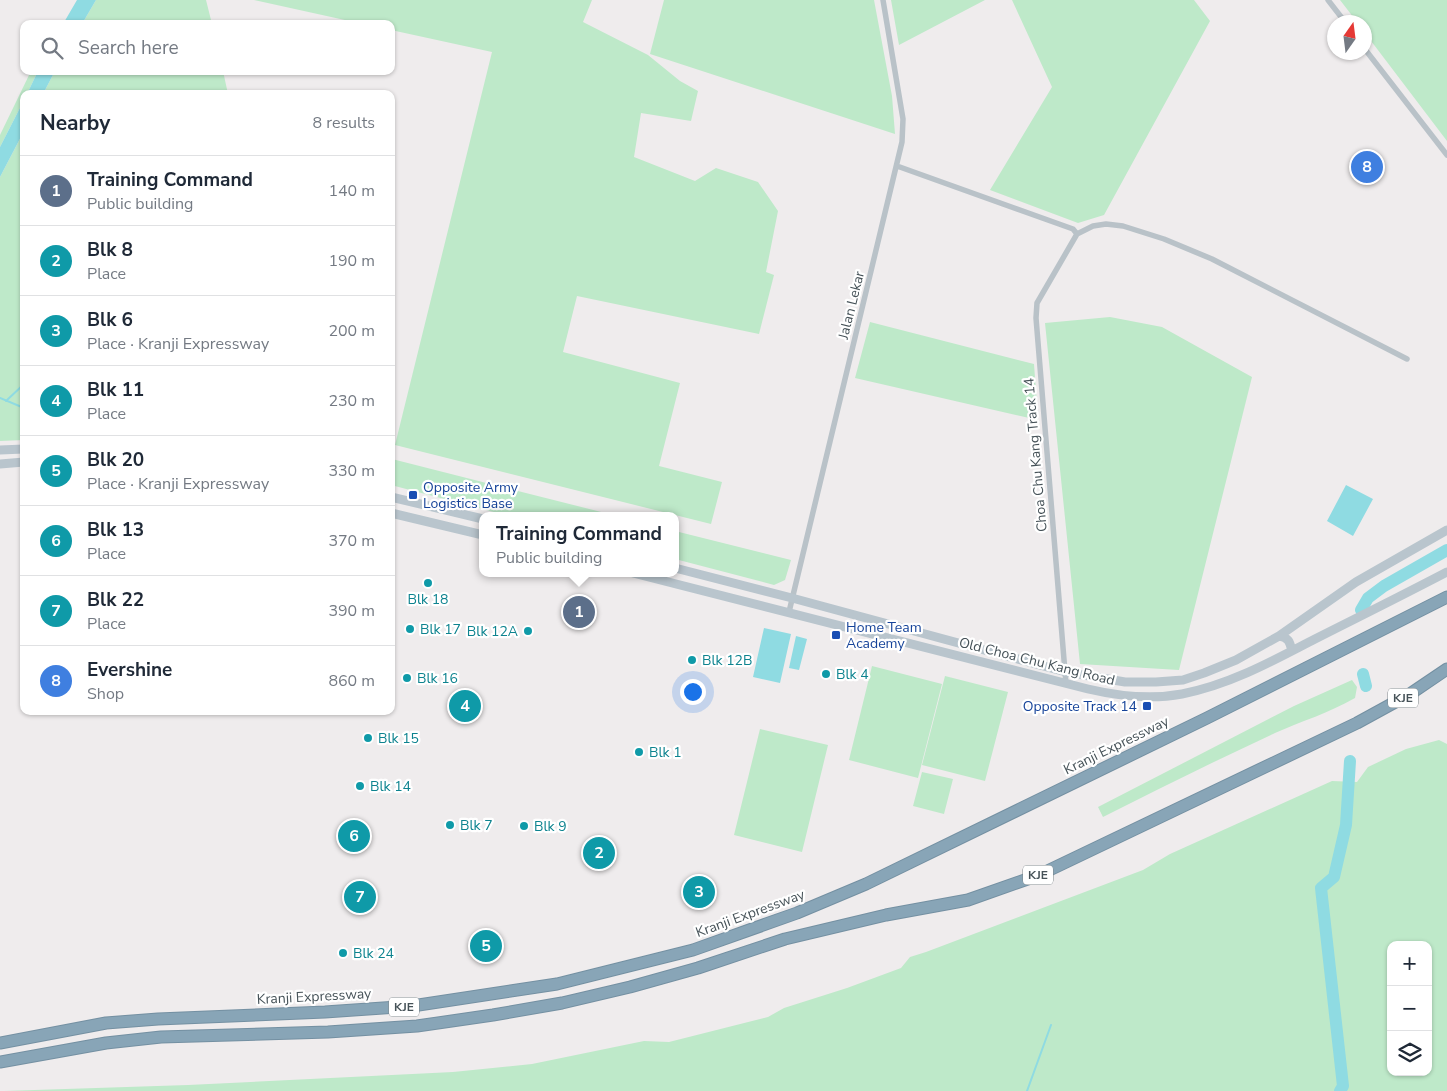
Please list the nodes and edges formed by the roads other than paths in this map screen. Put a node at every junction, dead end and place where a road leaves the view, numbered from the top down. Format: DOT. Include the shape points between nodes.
graph roads {
  1 [pos="883,0"];
  2 [pos="1328,0"];
  3 [pos="1340,15"];
  4 [pos="1372,58"];
  5 [pos="1447,155"];
  6 [pos="897,166"];
  7 [pos="1076,234"];
  8 [pos="1407,359"];
  9 [pos="0,450"];
  10 [pos="20,450"];
  11 [pos="20,462"];
  12 [pos="0,464"];
  13 [pos="395,498"];
  14 [pos="395,514"];
  15 [pos="479,518"];
  16 [pos="1447,530"];
  17 [pos="479,534"];
  18 [pos="679,569"];
  19 [pos="1447,572"];
  20 [pos="649,577"];
  21 [pos="1447,597"];
  22 [pos="792,598"];
  23 [pos="789,612"];
  24 [pos="1280,636"];
  25 [pos="1292,651"];
  26 [pos="1447,669"];
  27 [pos="1066,672"];
  28 [pos="1066,684"];
  29 [pos="0,1043"];
  30 [pos="0,1062"];
  1 -- 6 [label="street, Jalan Lekar" via="904,118"];
  2 -- 3 [label="street"];
  4 -- 5 [label="street"];
  6 -- 7 [label="street" via="1073,229"];
  6 -- 22 [label="street, Jalan Lekar"];
  7 -- 8 [label="street" via="1106,224 1164,239 1212,259"];
  7 -- 27 [label="street, Choa Chu Kang Track 14" via="1037,303 1036,318"];
  9 -- 10 [label="main road"];
  11 -- 12 [label="main road"];
  13 -- 15 [label="main road"];
  14 -- 17 [label="main road"];
  16 -- 24 [label="main road, Old Choa Chu Kang Road" via="1356,582"];
  18 -- 22 [label="main road, Old Choa Chu Kang Road"];
  19 -- 25 [label="main road, Old Choa Chu Kang Road"];
  20 -- 23 [label="main road, Old Choa Chu Kang Road"];
  21 -- 29 [label="highway, Kranji Expressway / KJE" via="874,880 797,913 693,950 557,984 412,1006 106,1024"];
  22 -- 23 [label="street, Jalan Lekar"];
  22 -- 27 [label="main road, Old Choa Chu Kang Road"];
  23 -- 28 [label="main road, Old Choa Chu Kang Road"];
  24 -- 25 [label="main road" via="1290,642"];
  24 -- 27 [label="main road, Old Choa Chu Kang Road" via="1236,660 1183,680 1125,682"];
  25 -- 28 [label="main road, Old Choa Chu Kang Road" via="1229,680 1181,694 1118,696"];
  26 -- 30 [label="highway, KJE" via="1357,723 1039,875 968,900 785,939 630,987 493,1015 417,1026 348,1031 161,1037"];
  27 -- 28 [label="street, Choa Chu Kang Track 14"];
}
